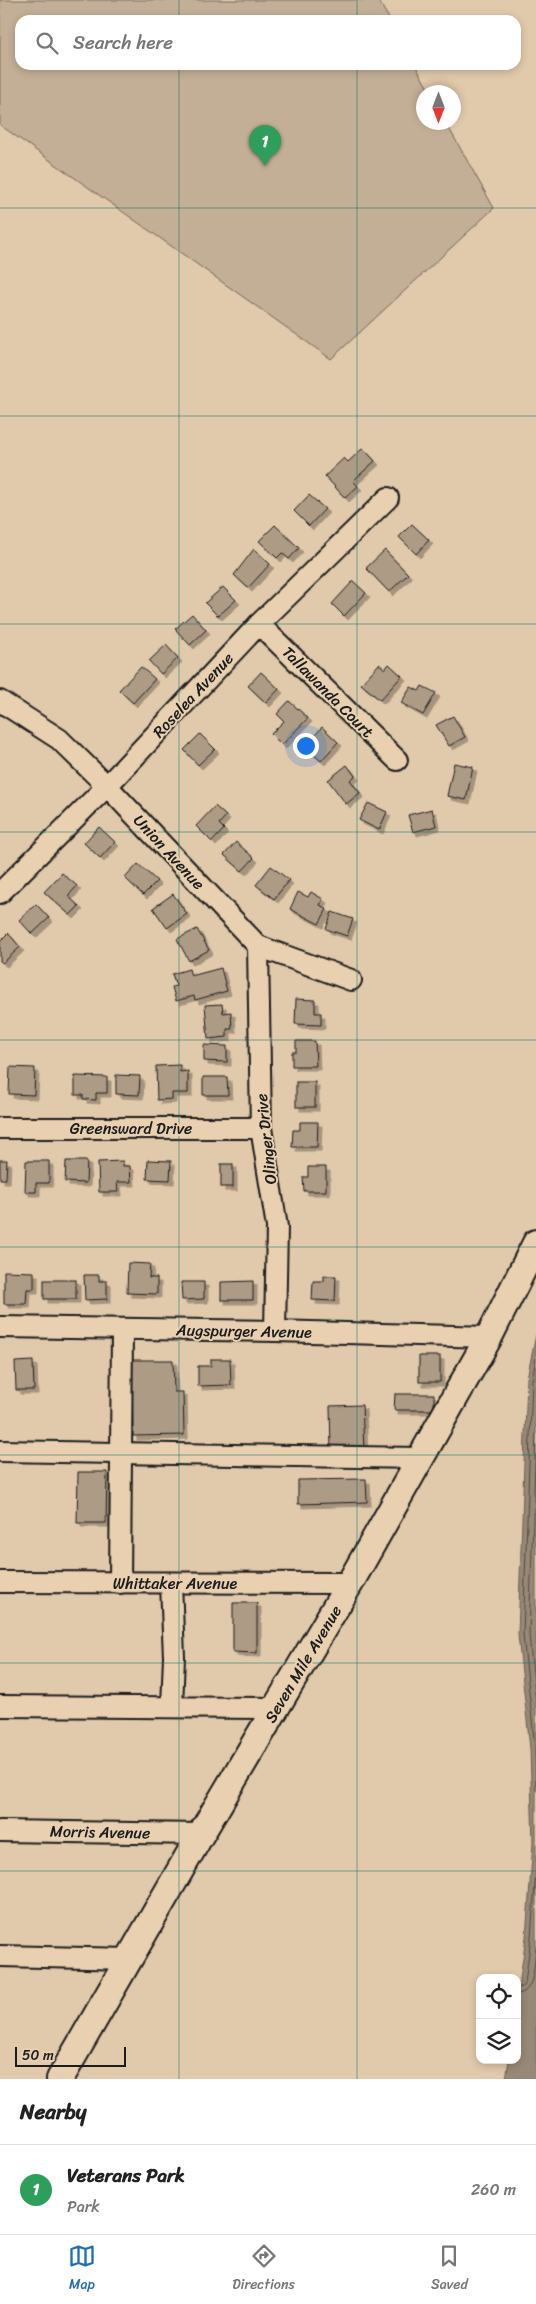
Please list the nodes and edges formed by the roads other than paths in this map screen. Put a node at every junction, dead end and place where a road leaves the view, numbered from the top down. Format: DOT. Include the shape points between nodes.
graph roads {
  1 [pos="388,498"];
  2 [pos="260,624"];
  3 [pos="0,701"];
  4 [pos="397,760"];
  5 [pos="107,786"];
  6 [pos="0,893"];
  7 [pos="258,946"];
  8 [pos="351,980"];
  9 [pos="0,1128"];
  10 [pos="261,1128"];
  11 [pos="536,1243"];
  12 [pos="0,1327"];
  13 [pos="122,1329"];
  14 [pos="276,1331"];
  15 [pos="489,1337"];
  16 [pos="0,1451"];
  17 [pos="122,1454"];
  18 [pos="419,1458"];
  19 [pos="0,1582"];
  20 [pos="120,1583"];
  21 [pos="171,1583"];
  22 [pos="350,1583"];
  23 [pos="0,1706"];
  24 [pos="172,1707"];
  25 [pos="277,1708"];
  26 [pos="0,1831"];
  27 [pos="201,1834"];
  28 [pos="0,1956"];
  29 [pos="130,1959"];
  30 [pos="60,2079"];
  1 -- 2 [label="street, Roselea Avenue"];
  2 -- 4 [label="street, Tallawanda Court"];
  2 -- 5 [label="street, Roselea Avenue"];
  3 -- 5 [label="street, Union Avenue" via="59,739"];
  5 -- 6 [label="street, Roselea Avenue"];
  5 -- 7 [label="street, Union Avenue"];
  7 -- 8 [label="street, Union Avenue"];
  7 -- 10 [label="street, Olinger Drive"];
  9 -- 10 [label="street, Greensward Drive"];
  10 -- 14 [label="street, Olinger Drive" via="277,1227"];
  11 -- 15 [label="main road, Seven Mile Avenue"];
  12 -- 13 [label="street, Augspurger Avenue"];
  13 -- 14 [label="street, Augspurger Avenue"];
  13 -- 17 [label="street"];
  14 -- 15 [label="street, Augspurger Avenue"];
  15 -- 18 [label="main road, Seven Mile Avenue"];
  16 -- 17 [label="street"];
  17 -- 18 [label="street"];
  17 -- 20 [label="street"];
  18 -- 22 [label="main road, Seven Mile Avenue"];
  19 -- 20 [label="street, Whittaker Avenue"];
  20 -- 21 [label="street, Whittaker Avenue"];
  21 -- 22 [label="street, Whittaker Avenue"];
  21 -- 24 [label="street"];
  22 -- 25 [label="main road, Seven Mile Avenue"];
  23 -- 24 [label="street"];
  24 -- 25 [label="street"];
  25 -- 27 [label="main road, Seven Mile Avenue"];
  26 -- 27 [label="street, Morris Avenue"];
  27 -- 29 [label="main road, Seven Mile Avenue"];
  28 -- 29 [label="street"];
  29 -- 30 [label="main road, Seven Mile Avenue"];
}
